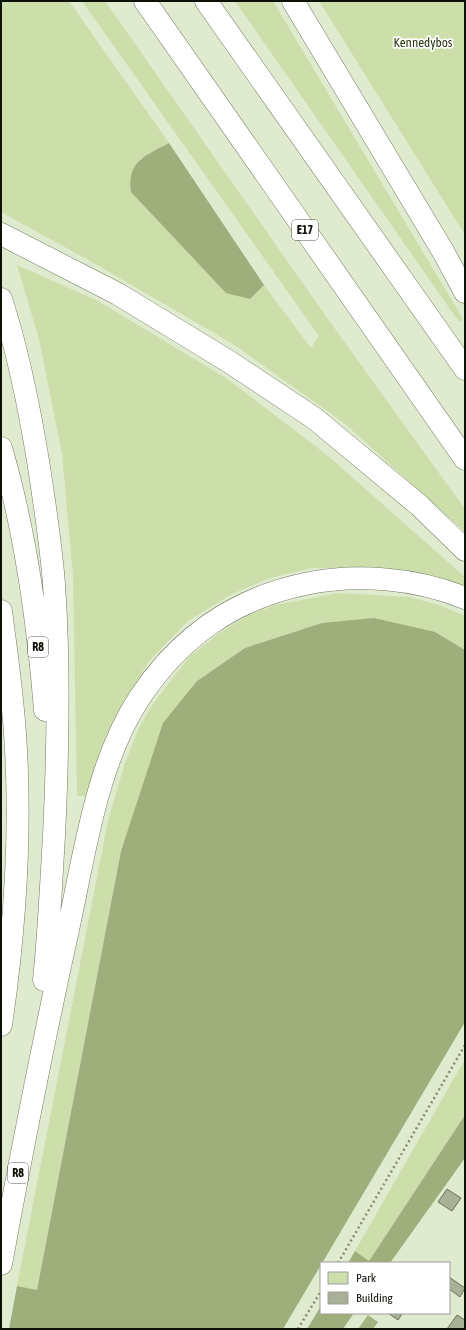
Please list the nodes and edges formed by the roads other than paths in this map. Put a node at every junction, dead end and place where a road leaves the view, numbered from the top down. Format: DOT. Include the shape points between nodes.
graph roads {
  1 [pos="145,1"];
  2 [pos="206,1"];
  3 [pos="293,1"];
  4 [pos="6,236"];
  5 [pos="465,292"];
  6 [pos="1,300"];
  7 [pos="465,369"];
  8 [pos="1,448"];
  9 [pos="465,459"];
  10 [pos="465,550"];
  11 [pos="465,598"];
  12 [pos="1,612"];
  13 [pos="1,766"];
  14 [pos="17,819"];
  15 [pos="54,824"];
  16 [pos="1,1025"];
  17 [pos="34,1083"];
  18 [pos="1,1264"];
  1 -- 9 [label="highway, E17"];
  2 -- 7 [label="highway"];
  3 -- 5 [label="highway"];
  4 -- 10 [label="highway" via="118,294 228,361 314,418 420,506"];
  6 -- 15 [label="highway" via="10,326 30,410 54,584 58,707"];
  8 -- 15 [label="highway, R8" via="32,585"];
  11 -- 17 [label="highway" via="428,587 366,579 339,579 287,588 262,596 222,615 188,640 163,666 139,699 116,743 99,793"];
  12 -- 14 [label="highway" via="10,674 16,751"];
  13 -- 14 [label="highway"];
  14 -- 16 [label="highway" via="11,940"];
  15 -- 17 [label="highway, R8" via="49,935"];
  17 -- 18 [label="highway, R8"];
}
